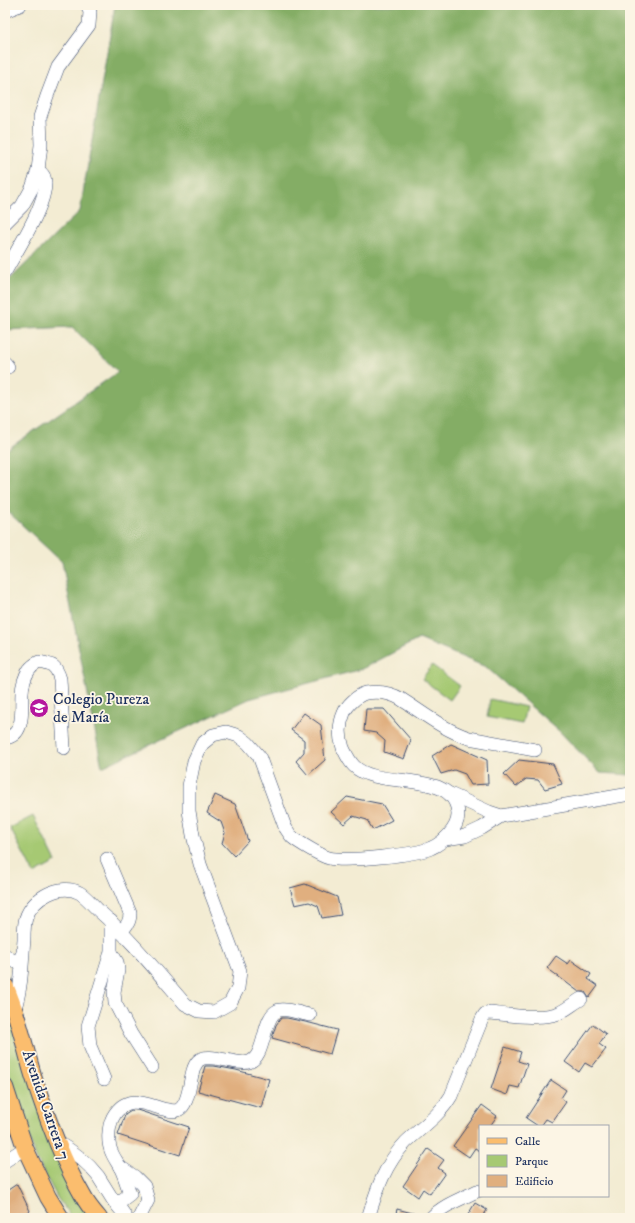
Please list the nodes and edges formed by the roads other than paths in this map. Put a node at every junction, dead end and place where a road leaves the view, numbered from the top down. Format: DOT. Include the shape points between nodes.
graph roads {
  1 [pos="20,5"];
  2 [pos="87,5"];
  3 [pos="5,11"];
  4 [pos="38,170"];
  5 [pos="5,223"];
  6 [pos="5,272"];
  7 [pos="5,738"];
  8 [pos="64,748"];
  9 [pos="535,750"];
  10 [pos="450,794"];
  11 [pos="630,794"];
  12 [pos="501,816"];
  13 [pos="444,839"];
  14 [pos="108,859"];
  15 [pos="111,921"];
  16 [pos="121,932"];
  17 [pos="111,952"];
  18 [pos="5,955"];
  19 [pos="22,955"];
  20 [pos="5,985"];
  21 [pos="580,999"];
  22 [pos="15,1008"];
  23 [pos="310,1015"];
  24 [pos="152,1067"];
  25 [pos="104,1079"];
  26 [pos="5,1087"];
  27 [pos="57,1142"];
  28 [pos="25,1148"];
  29 [pos="5,1161"];
  30 [pos="120,1167"];
  31 [pos="477,1191"];
  32 [pos="114,1201"];
  33 [pos="61,1218"];
  34 [pos="99,1218"];
  35 [pos="126,1218"];
  36 [pos="139,1218"];
  37 [pos="368,1218"];
  38 [pos="431,1218"];
  1 -- 3 [label="street"];
  2 -- 4 [label="street" via="90,12 89,25 58,67 46,96 40,117 41,145"];
  4 -- 5 [label="street" via="22,206"];
  4 -- 6 [label="street" via="45,181 38,213"];
  7 -- 8 [label="street" via="13,735 18,729 22,720 24,681 28,671 39,662 57,669 60,679"];
  9 -- 10 [label="street" via="458,735 393,694 365,693 351,702 344,712 340,726 341,741 346,755 355,767 380,778 425,783"];
  10 -- 12 [label="street"];
  10 -- 13 [label="street" via="458,815 456,825"];
  11 -- 12 [label="street"];
  12 -- 13 [label="street" via="465,836"];
  13 -- 16 [label="street" via="430,848 399,855 336,860 318,854 292,837 285,827 259,756 248,742 226,732 213,735 202,744 194,761 189,786 189,811 200,864 240,971 238,988 230,1003 214,1012 199,1011 185,1004"];
  14 -- 16 [label="street" via="130,912 130,919"];
  15 -- 16 [label="street"];
  15 -- 17 [label="street"];
  15 -- 19 [label="street" via="80,893 67,888 51,892 36,901 30,910 26,919"];
  17 -- 24 [label="street" via="118,970 115,1003 130,1034"];
  17 -- 25 [label="street" via="88,1026 90,1046"];
  18 -- 19 [label="street" via="17,962"];
  19 -- 22 [label="street" via="22,973"];
  20 -- 22 [label="main road, Avenida Carrera 7"];
  21 -- 37 [label="street" via="551,1016 485,1014 451,1096 439,1112 393,1157 382,1176"];
  22 -- 27 [label="main road, Avenida Carrera 7" via="33,1075"];
  23 -- 30 [label="street" via="277,1011 269,1019 261,1048 250,1062 241,1063 207,1057 200,1059 195,1065 185,1103 179,1110 172,1111 140,1102 124,1104 112,1119 109,1130 111,1153"];
  26 -- 28 [label="main road, Avenida Carrera 7"];
  27 -- 32 [label="street" via="87,1164"];
  27 -- 34 [label="main road, Avenida Carrera 7" via="83,1197"];
  28 -- 29 [label="street"];
  28 -- 33 [label="main road, Avenida Carrera 7"];
  30 -- 32 [label="street" via="130,1194 122,1200"];
  30 -- 36 [label="street" via="144,1186 148,1200"];
  31 -- 38 [label="street" via="444,1208"];
  32 -- 35 [label="street"];
}
